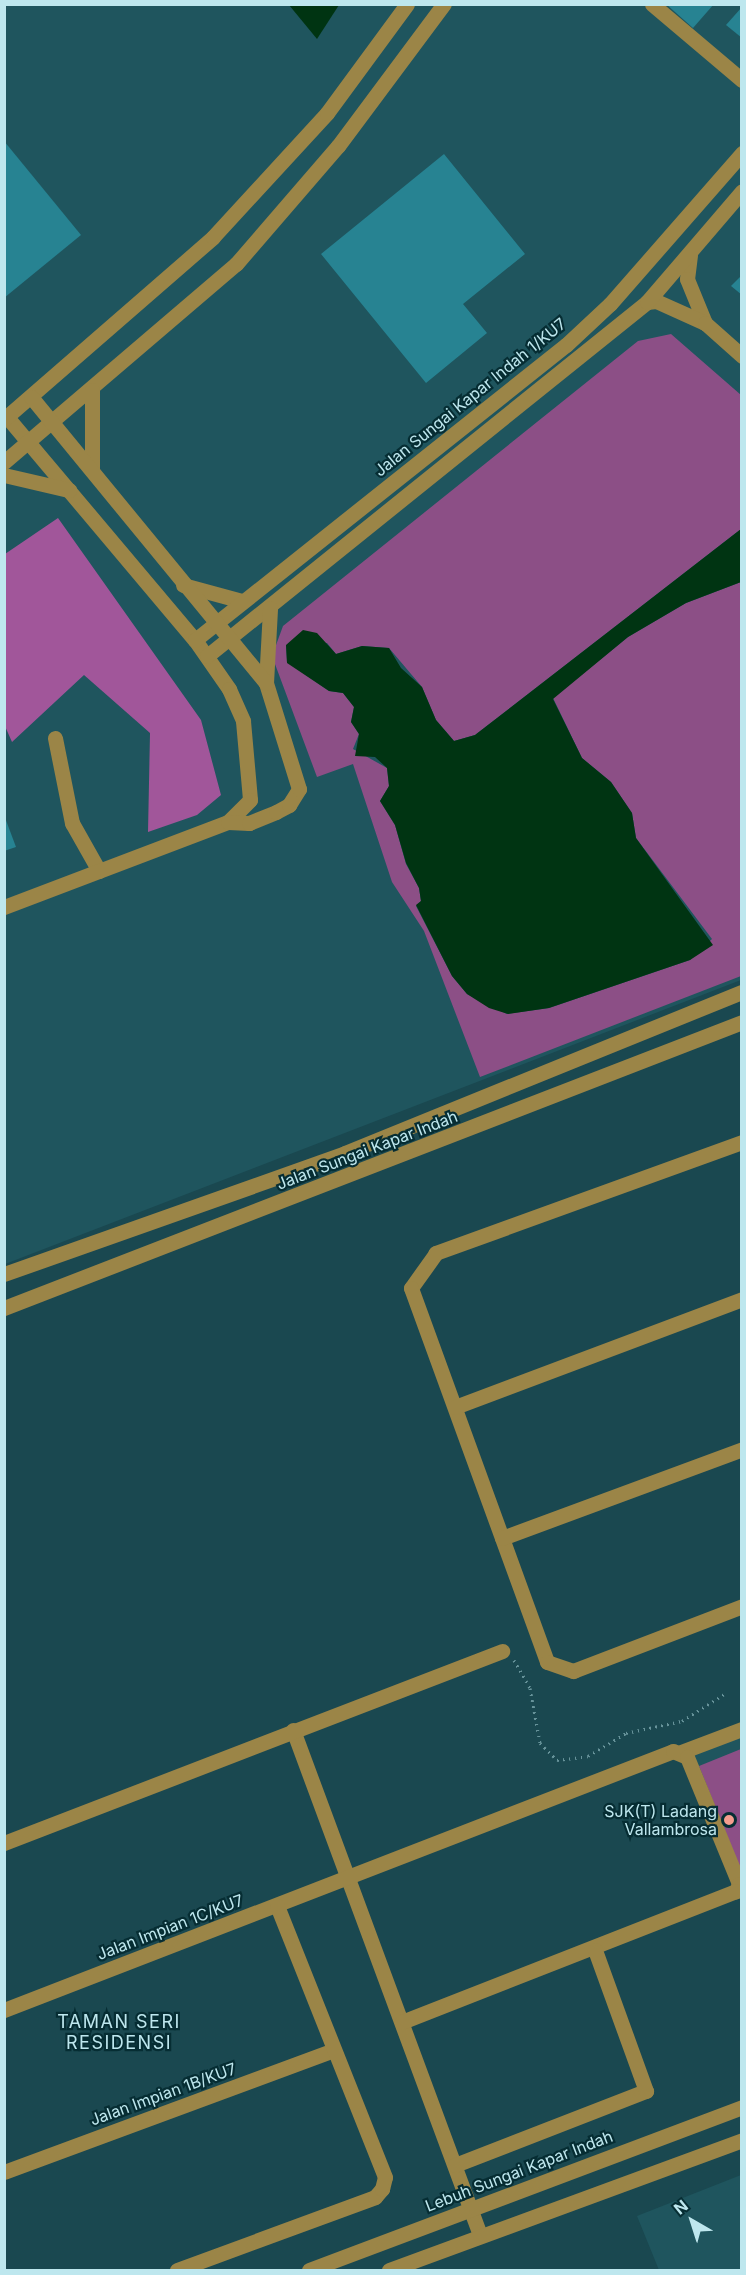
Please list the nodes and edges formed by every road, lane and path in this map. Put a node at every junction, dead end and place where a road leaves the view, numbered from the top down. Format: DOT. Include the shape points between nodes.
graph roads {
  1 [pos="407,4"];
  2 [pos="444,4"];
  3 [pos="652,4"];
  4 [pos="741,80"];
  5 [pos="741,153"];
  6 [pos="741,191"];
  7 [pos="681,270"];
  8 [pos="647,302"];
  9 [pos="705,323"];
  10 [pos="741,356"];
  11 [pos="92,390"];
  12 [pos="31,397"];
  13 [pos="6,418"];
  14 [pos="53,423"];
  15 [pos="29,441"];
  16 [pos="4,462"];
  17 [pos="92,471"];
  18 [pos="4,475"];
  19 [pos="69,490"];
  20 [pos="180,584"];
  21 [pos="246,597"];
  22 [pos="270,608"];
  23 [pos="214,623"];
  24 [pos="195,640"];
  25 [pos="228,641"];
  26 [pos="207,656"];
  27 [pos="266,683"];
  28 [pos="55,738"];
  29 [pos="228,822"];
  30 [pos="93,863"];
  31 [pos="4,907"];
  32 [pos="741,992"];
  33 [pos="741,1022"];
  34 [pos="741,1142"];
  35 [pos="4,1274"];
  36 [pos="741,1299"];
  37 [pos="4,1308"];
  38 [pos="455,1407"];
  39 [pos="741,1449"];
  40 [pos="502,1538"];
  41 [pos="741,1606"];
  42 [pos="506,1652"];
  43 [pos="726,1694"];
  44 [pos="741,1729"];
  45 [pos="293,1730"];
  46 [pos="681,1752"];
  47 [pos="4,1843"];
  48 [pos="349,1879"];
  49 [pos="278,1906"];
  50 [pos="595,1950"];
  51 [pos="4,2010"];
  52 [pos="402,2022"];
  53 [pos="333,2050"];
  54 [pos="741,2107"];
  55 [pos="741,2140"];
  56 [pos="454,2165"];
  57 [pos="4,2172"];
  58 [pos="470,2208"];
  59 [pos="480,2235"];
  60 [pos="177,2271"];
  61 [pos="309,2271"];
  62 [pos="389,2271"];
  1 -- 12 [label="street" via="327,113 213,237"];
  2 -- 11 [label="street" via="338,146 236,264"];
  3 -- 4 [label="street"];
  5 -- 21 [label="street, Jalan Sungai Kapar Indah 1/KU7" via="659,249 566,345"];
  6 -- 7 [label="street"];
  7 -- 8 [label="street"];
  7 -- 9 [label="street"];
  8 -- 9 [label="street" via="664,303"];
  8 -- 22 [label="street"];
  9 -- 10 [label="street"];
  11 -- 14 [label="street"];
  11 -- 17 [label="street"];
  12 -- 13 [label="street"];
  12 -- 14 [label="street"];
  13 -- 15 [label="street"];
  14 -- 15 [label="street"];
  14 -- 17 [label="street"];
  15 -- 16 [label="street"];
  15 -- 19 [label="street"];
  17 -- 20 [label="street"];
  18 -- 19 [label="street"];
  19 -- 24 [label="street"];
  20 -- 21 [label="street"];
  20 -- 23 [label="street"];
  21 -- 23 [label="street, Jalan Sungai Kapar Indah 1/KU7"];
  22 -- 25 [label="street"];
  22 -- 27 [label="street"];
  23 -- 24 [label="street, Jalan Sungai Kapar Indah 1/KU7"];
  23 -- 25 [label="street"];
  24 -- 26 [label="street"];
  25 -- 26 [label="street"];
  25 -- 27 [label="street"];
  26 -- 29 [label="street" via="243,721 249,755 250,800"];
  27 -- 29 [label="street" via="299,789 289,805 276,812 249,823"];
  28 -- 30 [label="street" via="72,823"];
  29 -- 30 [label="street"];
  30 -- 31 [label="street"];
  32 -- 35 [label="street, Jalan Sungai Kapar Indah" via="345,1152"];
  33 -- 37 [label="street, Jalan Sungai Kapar Indah"];
  34 -- 38 [label="street" via="436,1254 411,1288"];
  36 -- 38 [label="street"];
  38 -- 40 [label="street"];
  39 -- 40 [label="street"];
  40 -- 41 [label="street" via="547,1662 559,1669 573,1671"];
  42 -- 43 [label="path" via="530,1688 540,1743 557,1760 588,1756 626,1733 681,1721"];
  42 -- 45 [label="street"];
  44 -- 46 [label="street, Jalan Impian 1C/KU7"];
  45 -- 47 [label="street"];
  45 -- 48 [label="street"];
  46 -- 48 [label="street, Jalan Impian 1C/KU7"];
  46 -- 50 [label="street" via="739,1884 736,1891"];
  48 -- 49 [label="street, Jalan Impian 1C/KU7"];
  48 -- 52 [label="street"];
  49 -- 51 [label="street, Jalan Impian 1C/KU7"];
  49 -- 53 [label="street"];
  50 -- 52 [label="street"];
  50 -- 56 [label="street" via="645,2084 641,2096"];
  52 -- 56 [label="street"];
  53 -- 57 [label="street, Jalan Impian 1B/KU7"];
  53 -- 60 [label="street" via="385,2177 382,2189 375,2197"];
  54 -- 58 [label="street, Lebuh Sungai Kapar Indah"];
  55 -- 59 [label="street"];
  56 -- 58 [label="street"];
  58 -- 59 [label="street"];
  58 -- 61 [label="street, Lebuh Sungai Kapar Indah"];
  59 -- 62 [label="street"];
}
